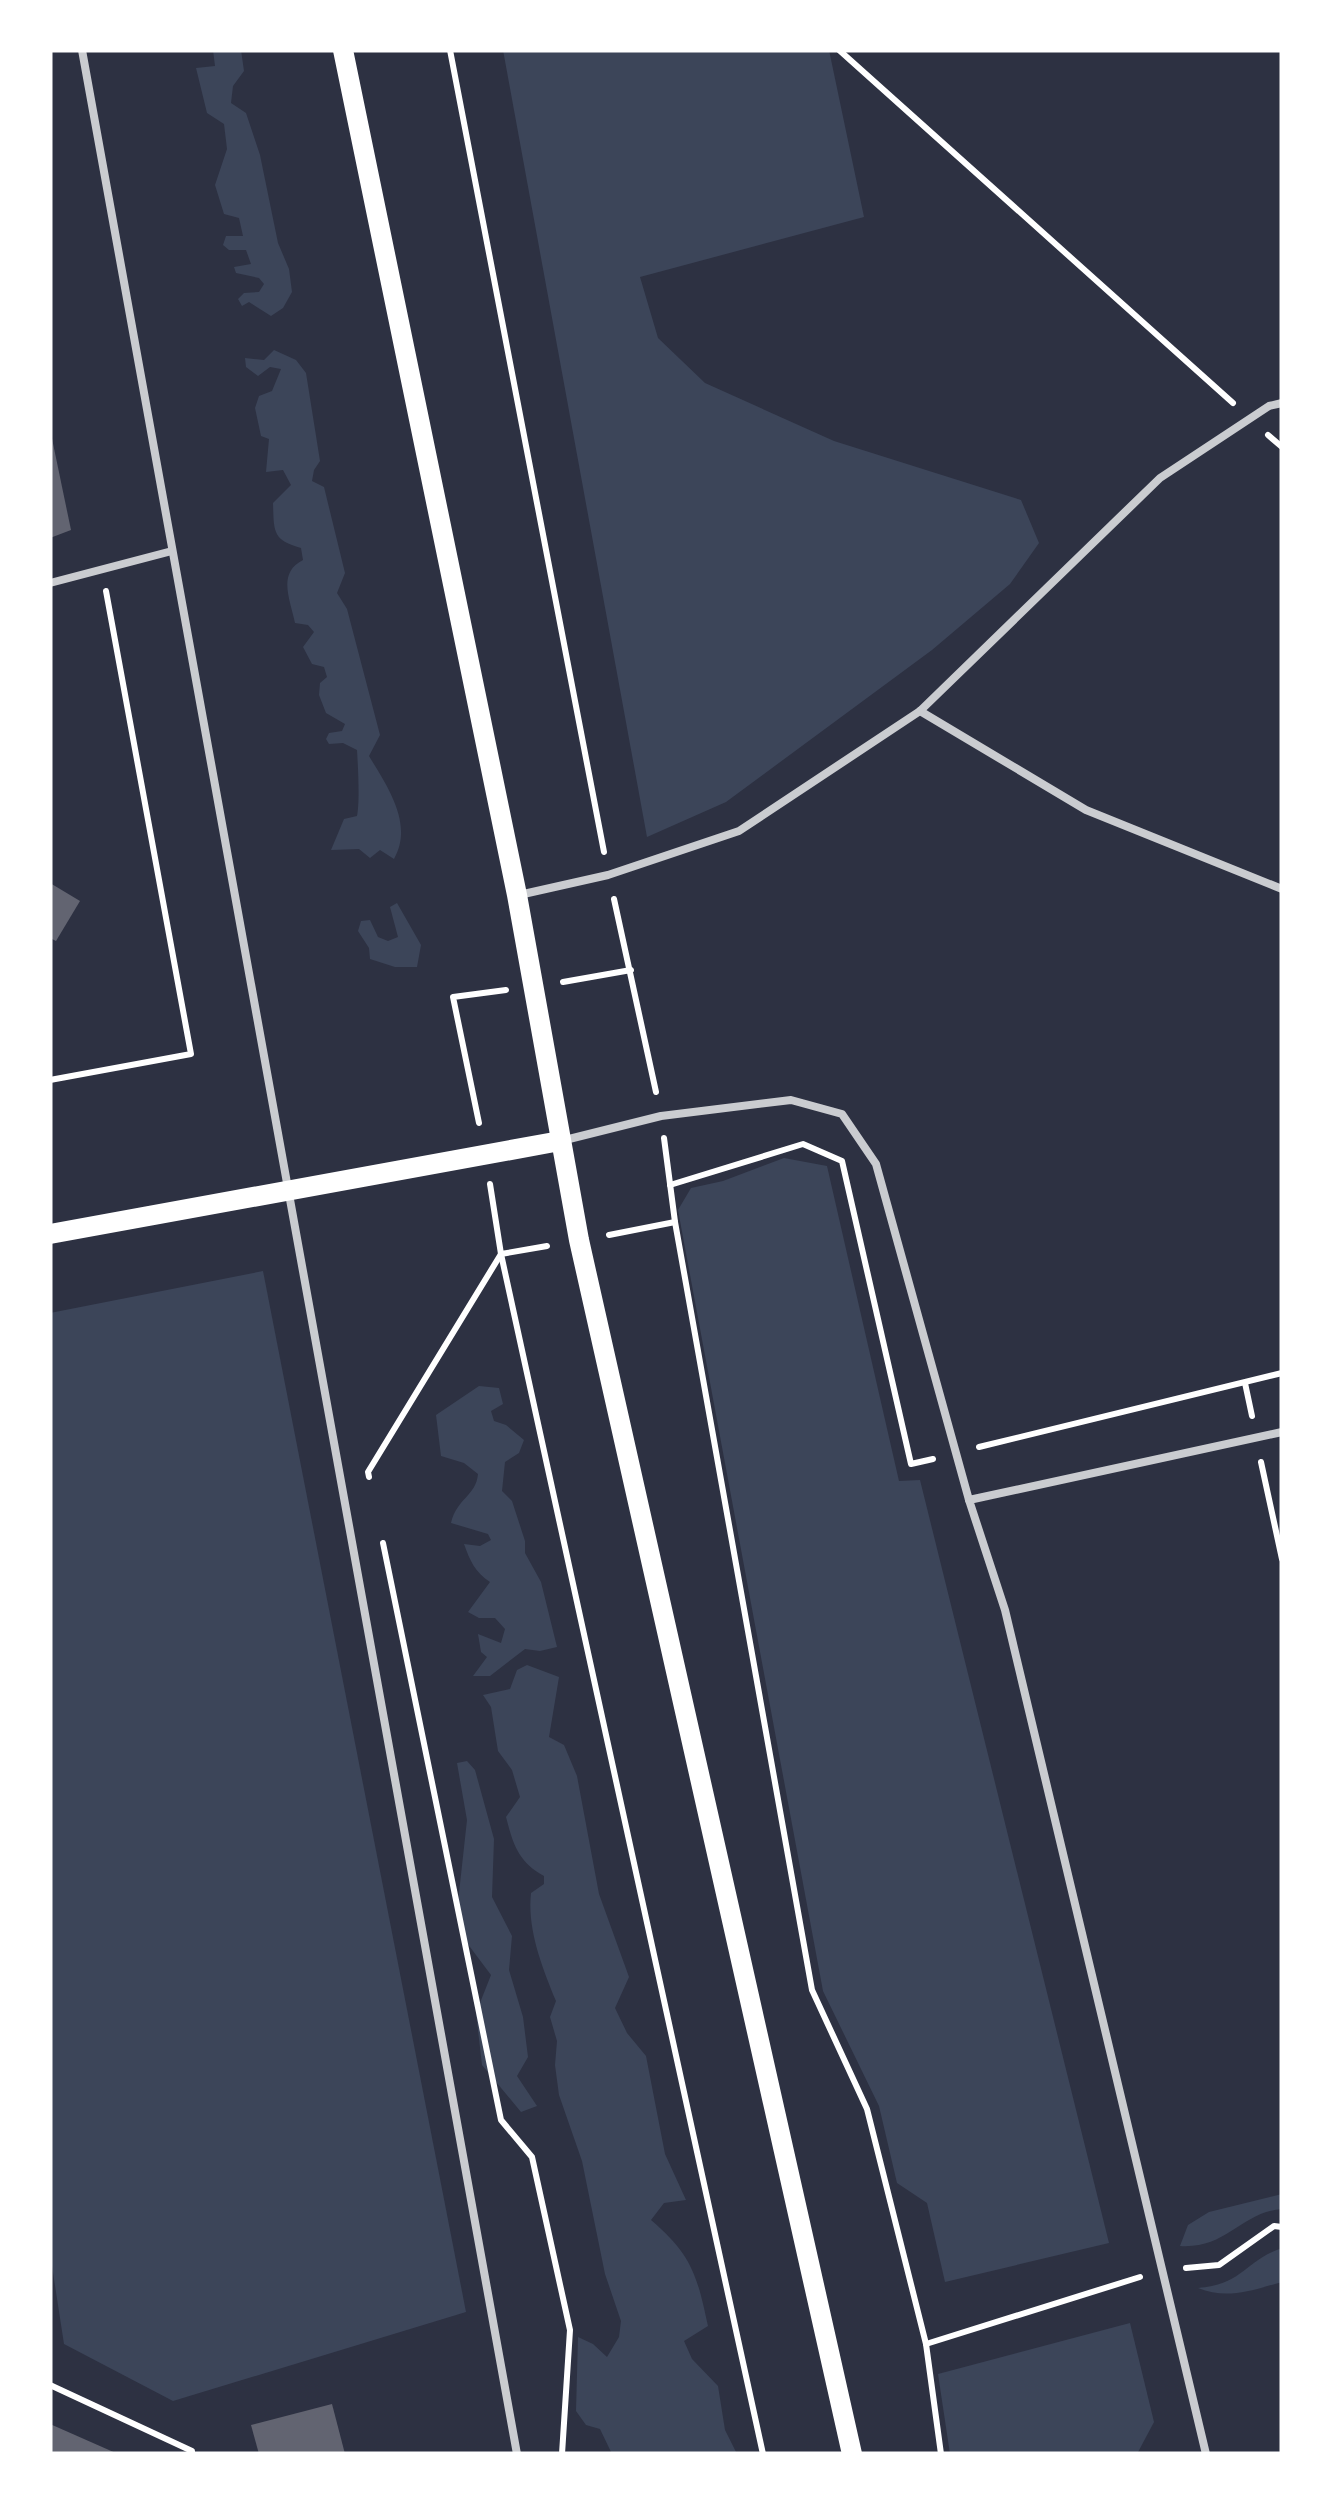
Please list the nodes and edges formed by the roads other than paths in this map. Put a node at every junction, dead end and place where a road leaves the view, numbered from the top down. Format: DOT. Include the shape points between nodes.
graph roads {
  1 [pos="82,50"];
  2 [pos="343,50"];
  3 [pos="1282,403"];
  4 [pos="172,551"];
  5 [pos="50,583"];
  6 [pos="920,711"];
  7 [pos="1282,890"];
  8 [pos="517,895"];
  9 [pos="560,1141"];
  10 [pos="287,1192"];
  11 [pos="50,1234"];
  12 [pos="1282,1432"];
  13 [pos="969,1500"];
  14 [pos="518,2454"];
  15 [pos="852,2454"];
  16 [pos="1206,2454"];
  1 -- 4 [label="lane"];
  2 -- 8 [label="main road"];
  3 -- 6 [label="lane" via="1160,478"];
  4 -- 5 [label="lane"];
  4 -- 10 [label="lane"];
  6 -- 7 [label="lane" via="1086,810"];
  6 -- 8 [label="lane" via="740,831 608,875"];
  8 -- 9 [label="main road"];
  9 -- 10 [label="main road"];
  9 -- 13 [label="lane" via="661,1116 791,1100 842,1114 876,1164"];
  9 -- 15 [label="main road"];
  10 -- 11 [label="main road"];
  10 -- 14 [label="lane"];
  12 -- 13 [label="lane"];
  13 -- 16 [label="lane" via="1005,1610"];
}
